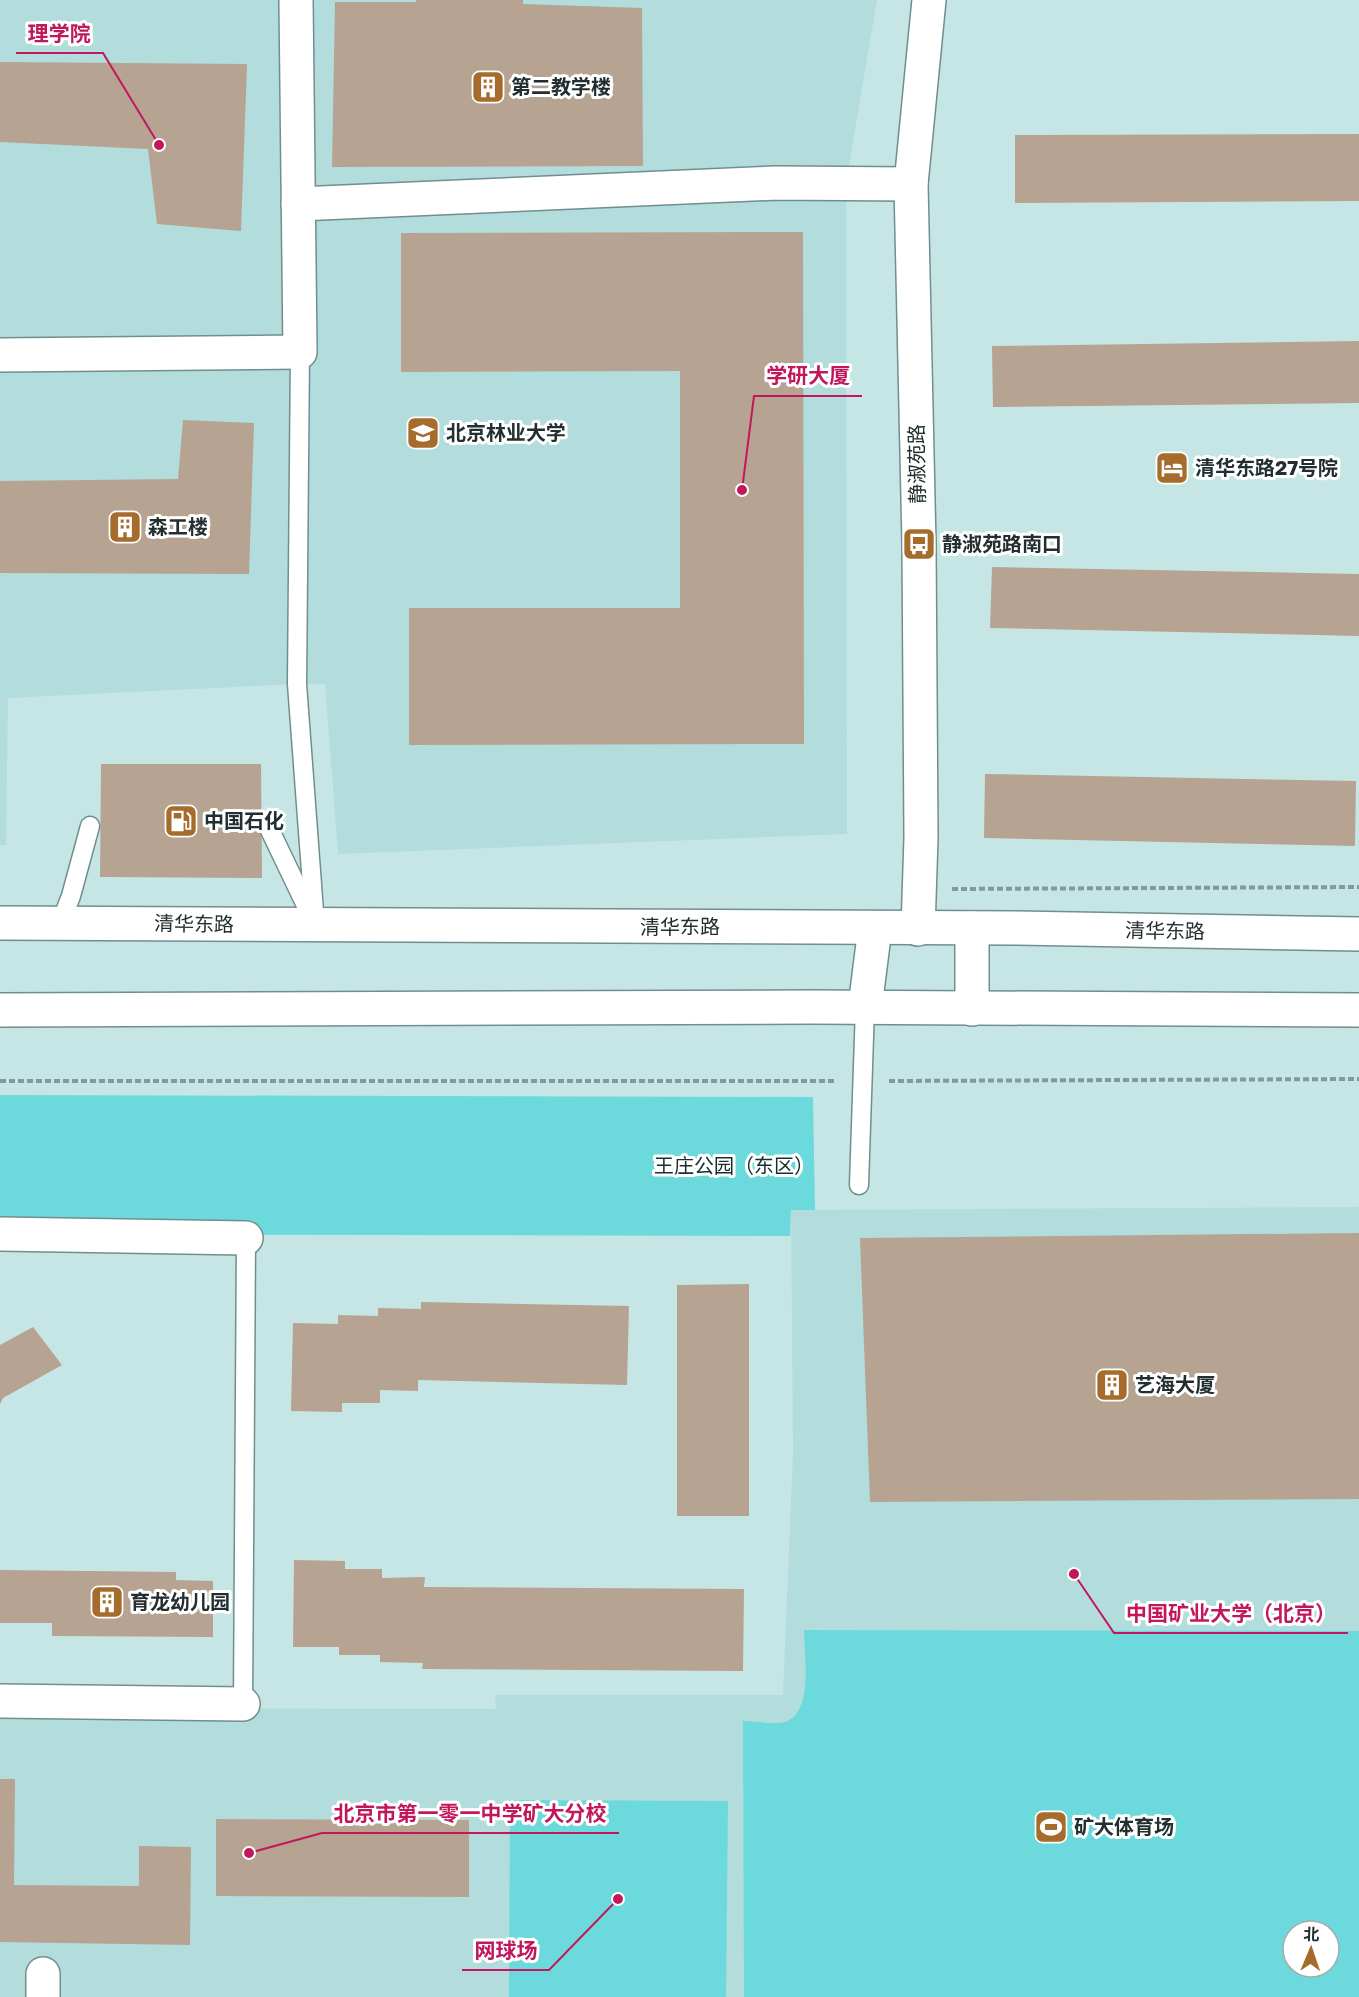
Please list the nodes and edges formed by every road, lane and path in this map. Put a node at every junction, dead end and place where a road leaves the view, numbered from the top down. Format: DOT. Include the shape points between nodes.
graph roads {
  1 [pos="296,0"];
  2 [pos="929,0"];
  3 [pos="911,184"];
  4 [pos="298,204"];
  5 [pos="300,352"];
  6 [pos="0,355"];
  7 [pos="267,824"];
  8 [pos="90,826"];
  9 [pos="61,922"];
  10 [pos="0,923"];
  11 [pos="315,925"];
  12 [pos="875,928"];
  13 [pos="972,928"];
  14 [pos="918,929"];
  15 [pos="1359,933"];
  16 [pos="866,1007"];
  17 [pos="972,1009"];
  18 [pos="0,1010"];
  19 [pos="1359,1010"];
  20 [pos="1359,1079"];
  21 [pos="0,1082"];
  22 [pos="861,1082"];
  23 [pos="859,1185"];
  24 [pos="0,1234"];
  25 [pos="246,1238"];
  26 [pos="0,1701"];
  27 [pos="243,1704"];
  1 -- 4 [label="main road"];
  2 -- 3 [label="main road, 静淑苑路"];
  3 -- 4 [label="main road" via="776,183"];
  3 -- 14 [label="main road, 静淑苑路" via="919,555"];
  4 -- 5 [label="main road"];
  5 -- 6 [label="main road"];
  5 -- 11 [label="lane" via="297,684"];
  7 -- 11 [label="lane"];
  8 -- 9 [label="lane"];
  9 -- 10 [label="main road, 清华东路"];
  9 -- 11 [label="main road, 清华东路"];
  11 -- 12 [label="main road, 清华东路"];
  12 -- 14 [label="main road, 清华东路"];
  12 -- 16 [label="main road"];
  13 -- 14 [label="main road, 清华东路"];
  13 -- 15 [label="main road, 清华东路"];
  13 -- 17 [label="main road"];
  16 -- 17 [label="main road"];
  16 -- 18 [label="main road"];
  16 -- 22 [label="lane"];
  17 -- 19 [label="main road"];
  20 -- 22 [label="path"];
  21 -- 22 [label="path"];
  22 -- 23 [label="lane"];
  24 -- 25 [label="main road"];
  25 -- 27 [label="lane"];
  26 -- 27 [label="main road"];
}
